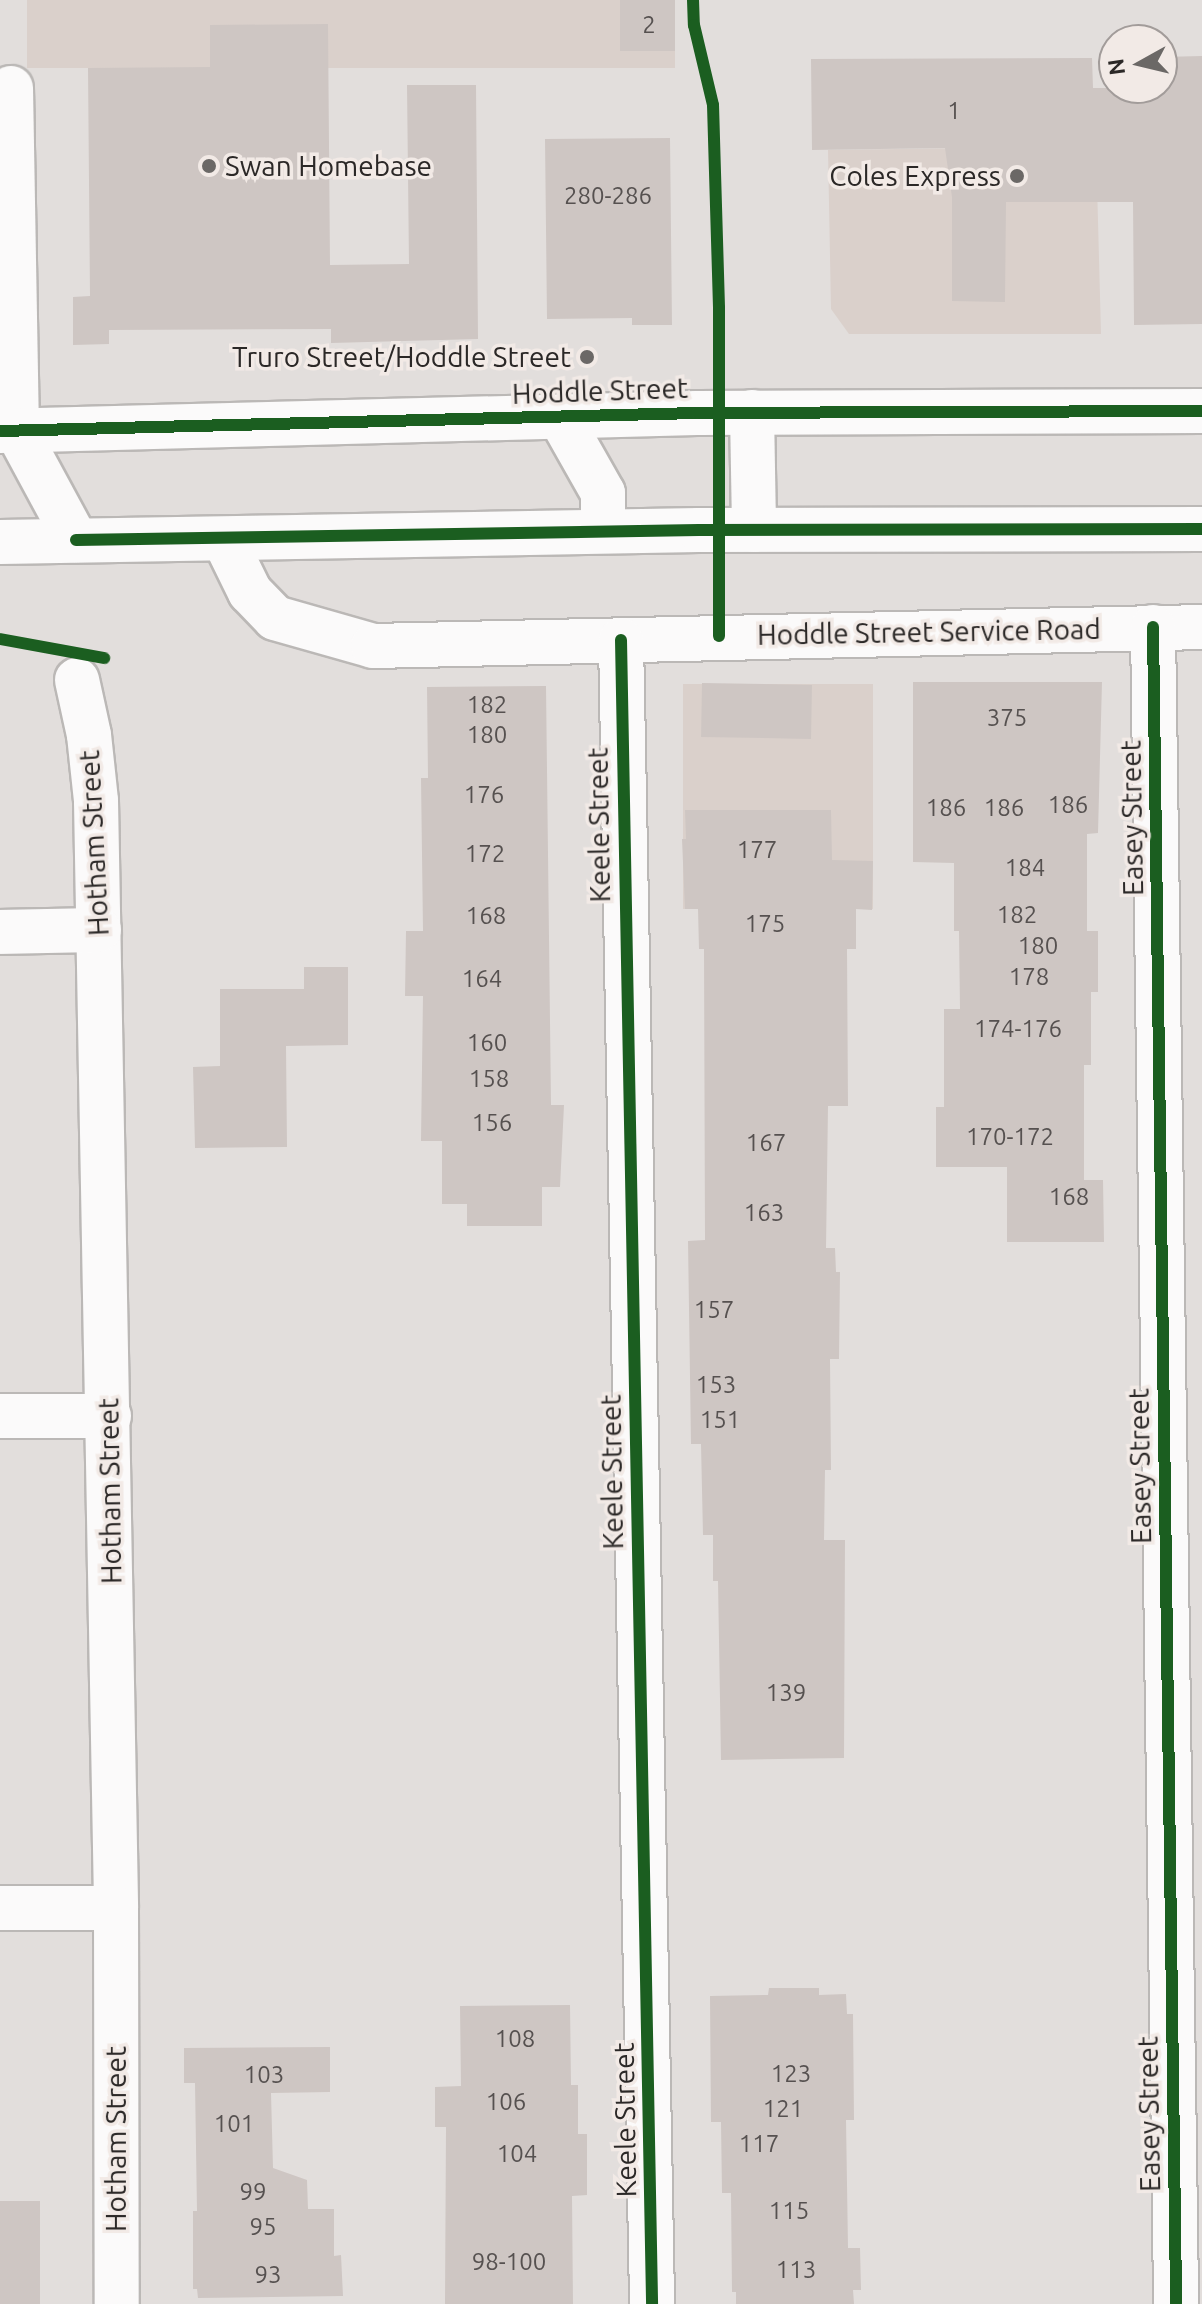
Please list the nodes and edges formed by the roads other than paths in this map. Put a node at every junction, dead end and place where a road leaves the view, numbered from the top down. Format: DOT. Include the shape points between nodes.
graph roads {
  1 [pos="11,88"];
  2 [pos="1202,411"];
  3 [pos="752,412"];
  4 [pos="560,417"];
  5 [pos="8,431"];
  6 [pos="1202,529"];
  7 [pos="754,530"];
  8 [pos="603,531"];
  9 [pos="224,539"];
  10 [pos="76,540"];
  11 [pos="0,542"];
  12 [pos="1153,627"];
  13 [pos="1202,627"];
  14 [pos="621,640"];
  15 [pos="77,680"];
  16 [pos="99,930"];
  17 [pos="0,932"];
  18 [pos="0,1416"];
  19 [pos="109,1416"];
  20 [pos="0,1908"];
  21 [pos="116,1908"];
  22 [pos="117,2304"];
  23 [pos="652,2304"];
  24 [pos="1176,2304"];
  1 -- 5 [label="main road"];
  2 -- 3 [label="main road, Hoddle Street"];
  3 -- 4 [label="main road, Hoddle Street"];
  3 -- 7 [label="main road"];
  4 -- 5 [label="main road, Hoddle Street"];
  4 -- 8 [label="main road" via="603,493"];
  5 -- 10 [label="main road"];
  6 -- 7 [label="main road"];
  7 -- 8 [label="main road"];
  8 -- 9 [label="main road"];
  9 -- 10 [label="main road"];
  9 -- 14 [label="main road, Hoddle Street Service Road" via="250,592 275,618 321,633 373,646"];
  10 -- 11 [label="main road"];
  12 -- 13 [label="main road, Hoddle Street Service Road"];
  12 -- 14 [label="main road, Hoddle Street Service Road"];
  12 -- 24 [label="main road, Easey Street"];
  14 -- 23 [label="main road, Keele Street"];
  15 -- 16 [label="main road, Hotham Street" via="96,801"];
  16 -- 17 [label="main road"];
  16 -- 19 [label="main road, Hotham Street"];
  18 -- 19 [label="main road"];
  19 -- 21 [label="main road, Hotham Street"];
  20 -- 21 [label="main road"];
  21 -- 22 [label="main road, Hotham Street"];
}
